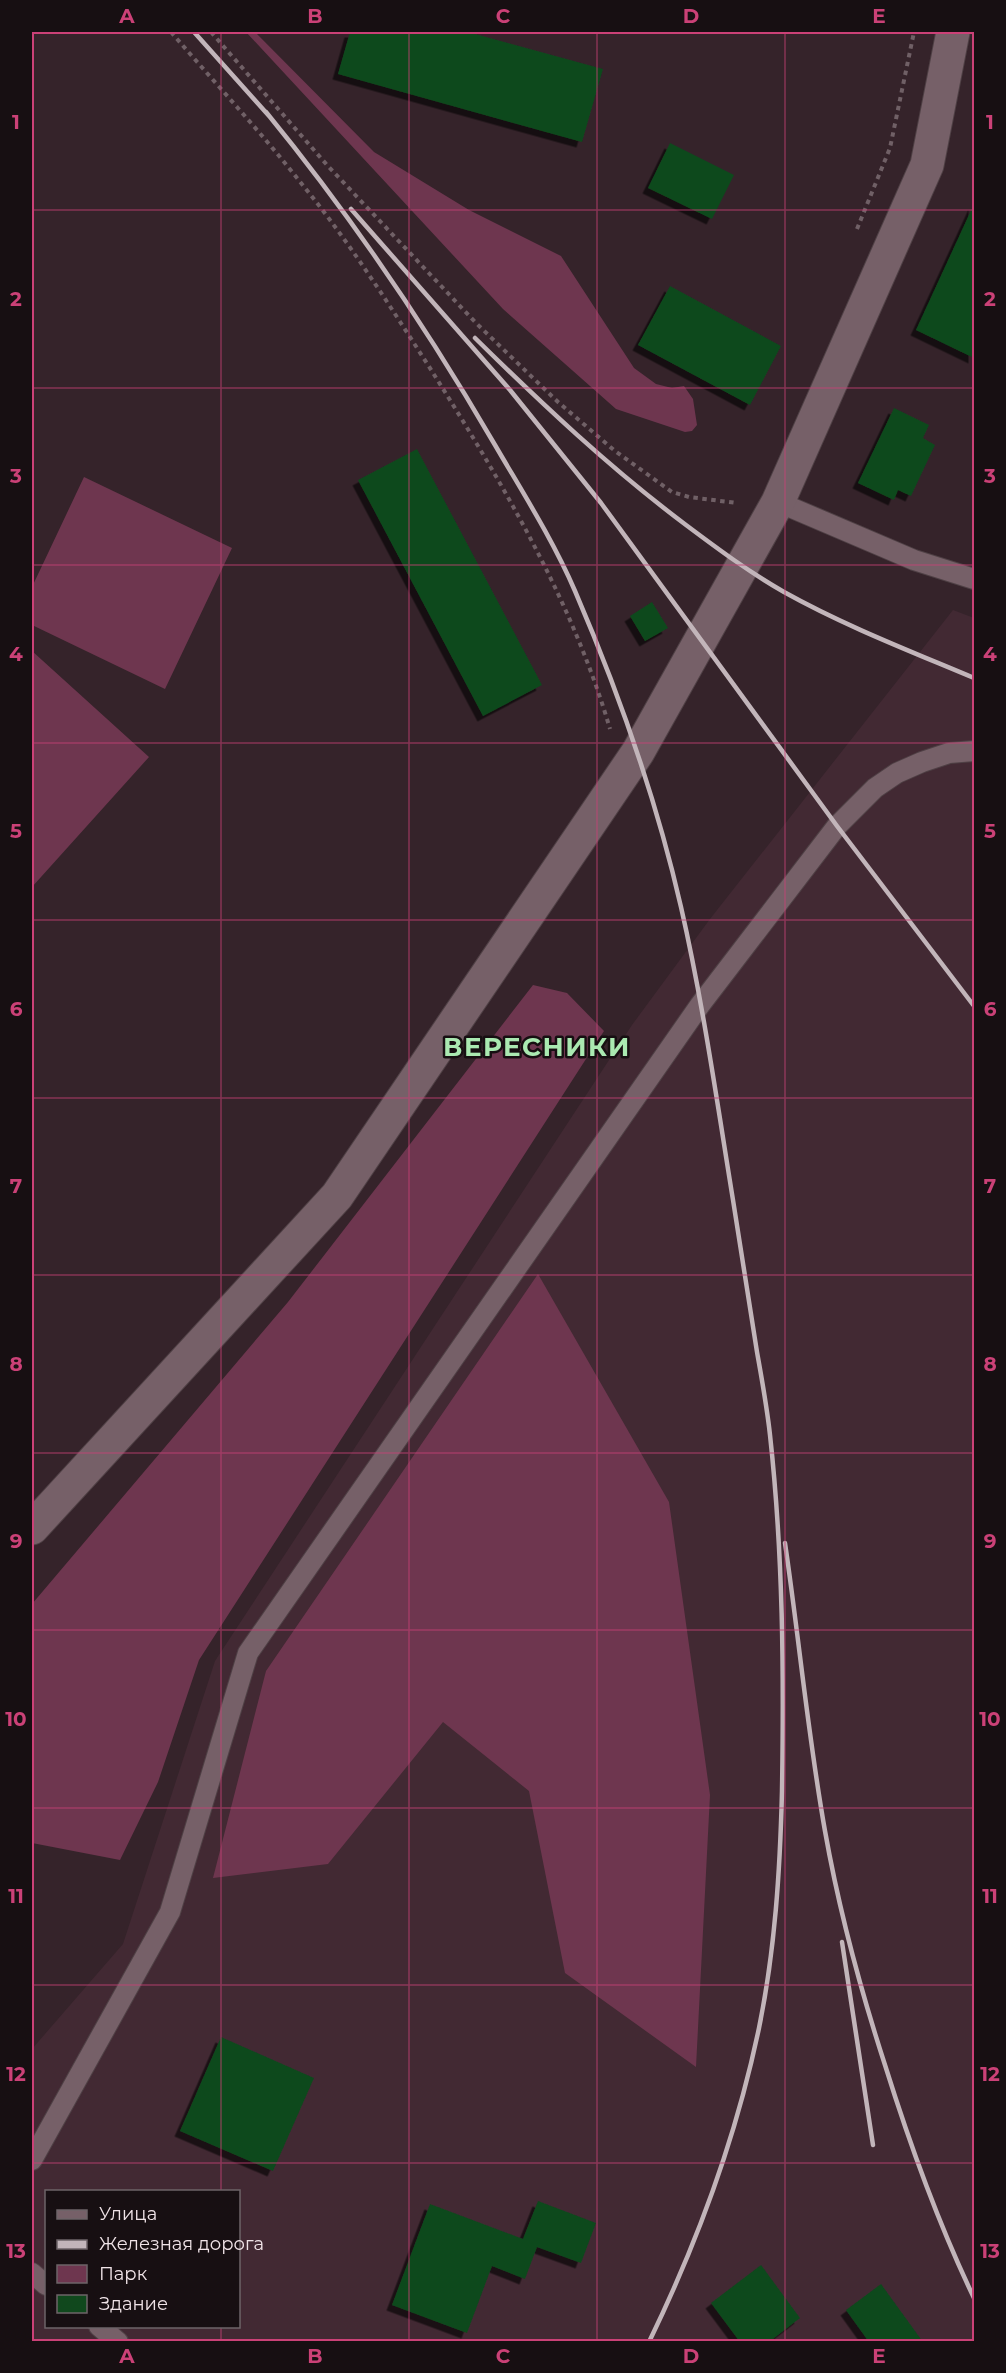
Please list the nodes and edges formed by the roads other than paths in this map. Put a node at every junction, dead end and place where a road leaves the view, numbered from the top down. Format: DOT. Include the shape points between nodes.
graph roads {
  1 [pos="953,32"];
  2 [pos="778,502"];
  3 [pos="975,579"];
  4 [pos="975,751"];
  5 [pos="32,1528"];
  6 [pos="32,2160"];
  7 [pos="32,2273"];
  8 [pos="45,2283"];
  9 [pos="101,2328"];
  10 [pos="118,2342"];
  1 -- 2 [label="street" via="927,165"];
  2 -- 3 [label="lane" via="904,556"];
  2 -- 5 [label="street" via="638,752 337,1196"];
  4 -- 6 [label="lane" via="950,753 897,773 875,788 837,826 700,1005 248,1653 170,1912"];
  7 -- 8 [label="lane"];
  9 -- 10 [label="lane"];
}
